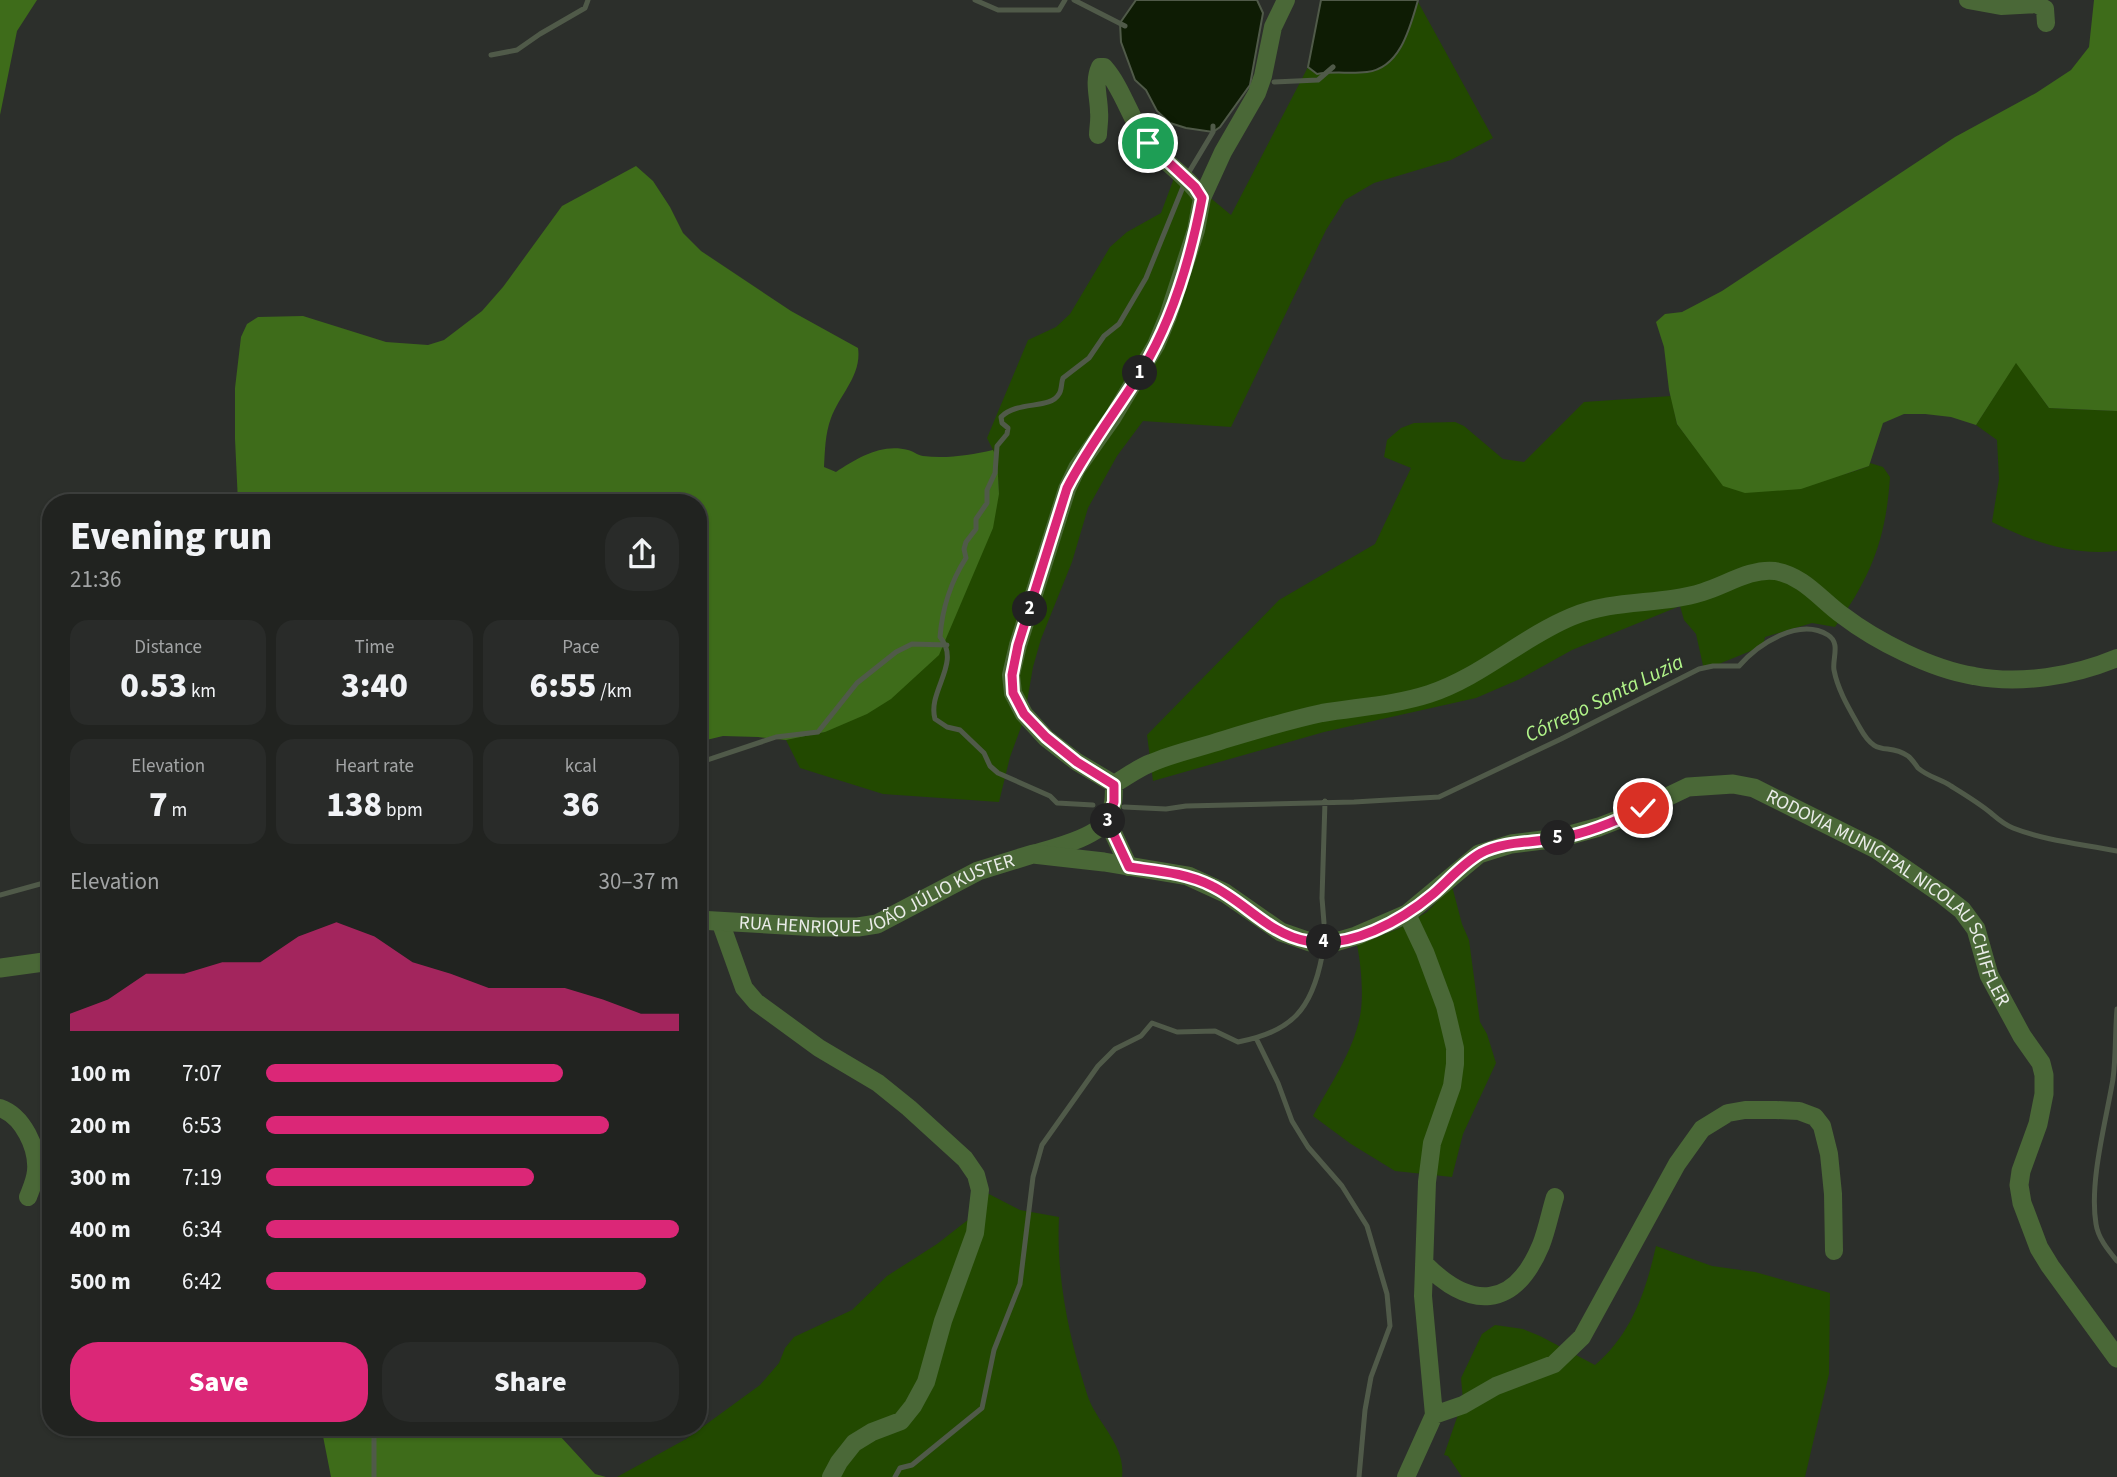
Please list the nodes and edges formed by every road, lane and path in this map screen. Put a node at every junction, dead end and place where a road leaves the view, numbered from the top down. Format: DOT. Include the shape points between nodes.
graph roads {
  1 [pos="1286,0"];
  2 [pos="1968,0"];
  3 [pos="2046,23"];
  4 [pos="1098,135"];
  5 [pos="1202,198"];
  6 [pos="2117,658"];
  7 [pos="1114,785"];
  8 [pos="1107,820"];
  9 [pos="1033,854"];
  10 [pos="1129,867"];
  11 [pos="1407,914"];
  12 [pos="707,920"];
  13 [pos="720,921"];
  14 [pos="42,962"];
  15 [pos="0,968"];
  16 [pos="0,1108"];
  17 [pos="28,1197"];
  18 [pos="1555,1197"];
  19 [pos="1834,1251"];
  20 [pos="1423,1263"];
  21 [pos="2117,1358"];
  22 [pos="1434,1415"];
  23 [pos="831,1477"];
  24 [pos="1406,1477"];
  1 -- 5 [label="street" via="1273,27 1257,93"];
  2 -- 3 [label="street" via="2001,6 2037,4 2045,9"];
  4 -- 5 [label="street" via="1097,71 1104,67 1148,143"];
  5 -- 7 [label="street" via="1186,263 1156,345 1067,488 1012,675 1017,702 1032,724 1077,762"];
  6 -- 7 [label="street" via="2071,673 1975,677 1946,669 1873,635 1791,575 1772,571 1683,597 1596,608 1546,628 1475,674 1427,695 1256,729 1150,763"];
  7 -- 8 [label="street"];
  8 -- 9 [label="street" via="1080,838"];
  8 -- 10 [label="street"];
  9 -- 10 [label="street, RUA HENRIQUE JOÃO JÚLIO KUSTER"];
  9 -- 13 [label="street, RUA HENRIQUE JOÃO JÚLIO KUSTER" via="978,871 877,924 818,927"];
  10 -- 11 [label="street, RUA HENRIQUE JOÃO JÚLIO KUSTER" via="1210,884 1281,932 1310,942 1332,943"];
  11 -- 20 [label="street" via="1445,1006 1455,1048 1452,1086 1430,1156"];
  11 -- 21 [label="street, RODOVIA MUNICIPAL NICOLAU SCHIFFLER" via="1479,854 1599,827 1688,787 1733,784 1754,788 1876,849 1962,910 1976,929 1989,975 2041,1063 2044,1094 2021,1171 2022,1203 2050,1266"];
  12 -- 13 [label="street, RUA HENRIQUE JOÃO JÚLIO KUSTER"];
  13 -- 23 [label="street" via="744,988 756,1002 909,1108 965,1160 980,1189 975,1233 926,1382 901,1421 854,1443"];
  14 -- 15 [label="street"];
  16 -- 17 [label="street" via="24,1125 32,1146 37,1168"];
  18 -- 20 [label="street" via="1531,1265 1499,1295 1464,1294"];
  19 -- 22 [label="street" via="1833,1194 1822,1126 1815,1117 1799,1111 1728,1112 1702,1129 1684,1152 1582,1337 1555,1364"];
  20 -- 22 [label="street"];
  22 -- 24 [label="street"];
}
